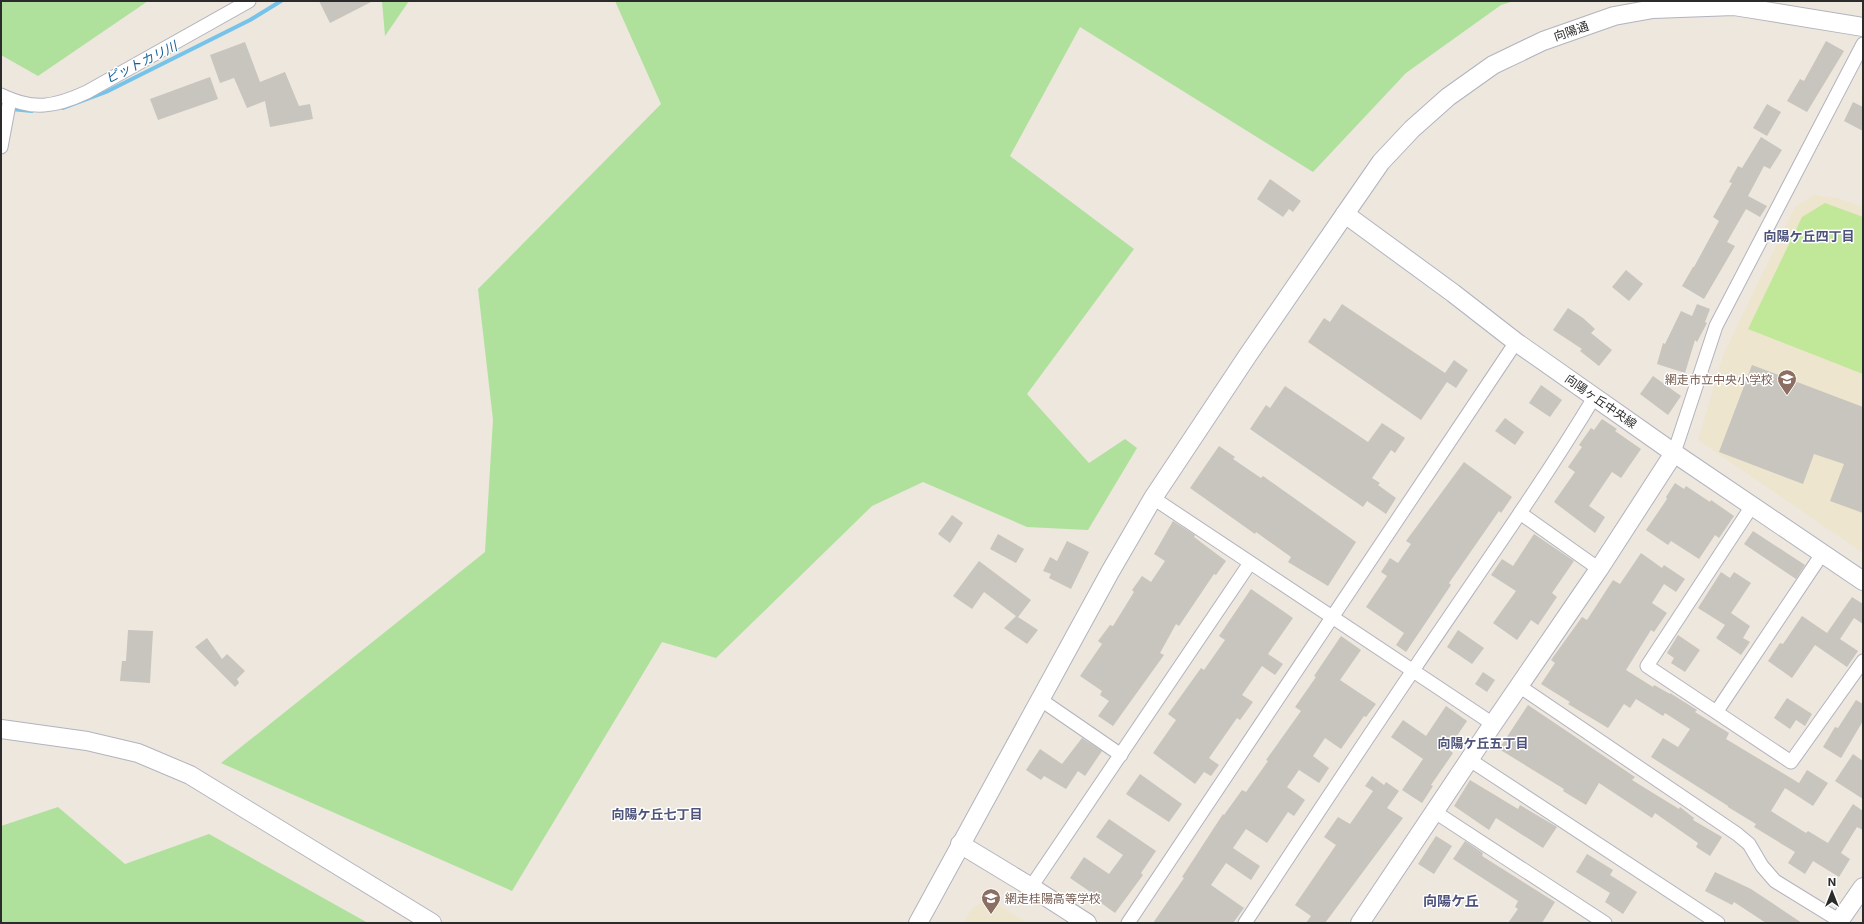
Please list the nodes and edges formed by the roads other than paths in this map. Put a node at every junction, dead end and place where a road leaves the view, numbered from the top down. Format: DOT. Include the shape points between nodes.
graph roads {
  1 [pos="249,1"];
  2 [pos="1863,27"];
  3 [pos="1863,44"];
  4 [pos="6,97"];
  5 [pos="1,147"];
  6 [pos="1345,214"];
  7 [pos="1516,342"];
  8 [pos="1595,396"];
  9 [pos="1674,453"];
  10 [pos="1153,498"];
  11 [pos="1752,506"];
  12 [pos="1520,513"];
  13 [pos="1822,554"];
  14 [pos="1250,563"];
  15 [pos="1599,569"];
  16 [pos="1863,581"];
  17 [pos="1332,618"];
  18 [pos="1863,661"];
  19 [pos="1413,670"];
  20 [pos="1519,686"];
  21 [pos="1041,700"];
  22 [pos="1717,711"];
  23 [pos="1493,724"];
  24 [pos="1,729"];
  25 [pos="1121,755"];
  26 [pos="1470,760"];
  27 [pos="1435,812"];
  28 [pos="960,844"];
  29 [pos="1863,886"];
  30 [pos="1031,887"];
  31 [pos="1839,922"];
  32 [pos="432,923"];
  33 [pos="918,923"];
  34 [pos="1086,923"];
  35 [pos="1128,923"];
  36 [pos="1245,923"];
  37 [pos="1360,923"];
  38 [pos="1605,923"];
  39 [pos="1718,923"];
  1 -- 4 [label="street" via="68,101 39,106"];
  2 -- 6 [label="street, 向陽通" via="1734,6 1686,7 1653,9 1614,16 1543,40 1493,65 1448,97 1412,128 1381,162"];
  3 -- 9 [label="street" via="1716,326"];
  4 -- 5 [label="street"];
  6 -- 7 [label="street, 向陽ヶ丘中央線"];
  6 -- 10 [label="street, 向陽通"];
  7 -- 8 [label="street, 向陽ヶ丘中央線"];
  7 -- 17 [label="street"];
  8 -- 9 [label="street, 向陽ヶ丘中央線"];
  8 -- 12 [label="street"];
  9 -- 11 [label="street, 向陽ヶ丘中央線"];
  9 -- 15 [label="street"];
  10 -- 14 [label="street"];
  10 -- 21 [label="street, 向陽通"];
  11 -- 13 [label="street, 向陽ヶ丘中央線"];
  11 -- 22 [label="street" via="1647,666"];
  12 -- 15 [label="street"];
  12 -- 19 [label="street"];
  13 -- 16 [label="street, 向陽ヶ丘中央線"];
  13 -- 22 [label="street"];
  14 -- 17 [label="street"];
  14 -- 25 [label="street"];
  15 -- 20 [label="street"];
  17 -- 19 [label="street"];
  17 -- 35 [label="street"];
  18 -- 22 [label="street" via="1791,762"];
  19 -- 23 [label="street"];
  19 -- 36 [label="street"];
  20 -- 23 [label="street"];
  20 -- 31 [label="street" via="1737,834 1749,844 1762,866 1775,880"];
  21 -- 25 [label="street"];
  21 -- 28 [label="street, 向陽通"];
  23 -- 26 [label="street"];
  24 -- 32 [label="street" via="87,741 138,753 190,775"];
  25 -- 30 [label="street"];
  26 -- 27 [label="street"];
  26 -- 39 [label="street"];
  27 -- 37 [label="street"];
  27 -- 38 [label="street"];
  28 -- 30 [label="street"];
  28 -- 33 [label="street, 向陽通"];
  29 -- 31 [label="street"];
  30 -- 34 [label="street"];
}
